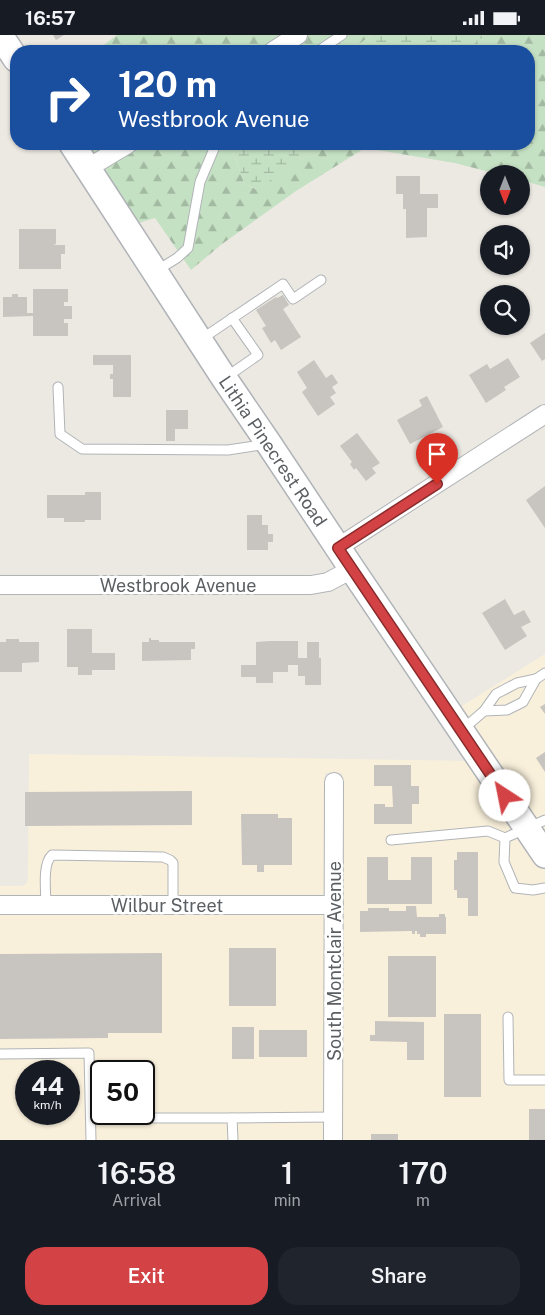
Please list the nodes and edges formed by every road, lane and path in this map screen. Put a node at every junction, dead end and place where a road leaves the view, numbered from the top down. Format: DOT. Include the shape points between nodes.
graph roads {
  1 [pos="0,35"];
  2 [pos="298,35"];
  3 [pos="342,35"];
  4 [pos="282,45"];
  5 [pos="327,45"];
  6 [pos="10,50"];
  7 [pos="76,150"];
  8 [pos="118,150"];
  9 [pos="213,150"];
  10 [pos="88,168"];
  11 [pos="156,271"];
  12 [pos="320,280"];
  13 [pos="232,318"];
  14 [pos="200,341"];
  15 [pos="224,378"];
  16 [pos="58,387"];
  17 [pos="545,414"];
  18 [pos="270,444"];
  19 [pos="338,548"];
  20 [pos="352,569"];
  21 [pos="0,585"];
  22 [pos="545,673"];
  23 [pos="536,679"];
  24 [pos="484,711"];
  25 [pos="461,731"];
  26 [pos="334,782"];
  27 [pos="536,824"];
  28 [pos="505,839"];
  29 [pos="391,840"];
  30 [pos="545,855"];
  31 [pos="545,888"];
  32 [pos="0,905"];
  33 [pos="46,905"];
  34 [pos="173,905"];
  35 [pos="334,905"];
  36 [pos="508,1017"];
  37 [pos="0,1054"];
  38 [pos="545,1080"];
  39 [pos="333,1117"];
  40 [pos="155,1118"];
  41 [pos="232,1118"];
  42 [pos="91,1140"];
  43 [pos="233,1140"];
  44 [pos="333,1140"];
  1 -- 6 [label="main road"];
  2 -- 4 [label="street"];
  3 -- 5 [label="lane"];
  7 -- 10 [label="main road, Lithia Pinecrest Road"];
  8 -- 10 [label="street"];
  9 -- 11 [label="lane" via="200,182 188,248"];
  10 -- 11 [label="main road, Lithia Pinecrest Road"];
  11 -- 14 [label="main road, Lithia Pinecrest Road"];
  12 -- 13 [label="lane" via="293,299 283,285"];
  13 -- 14 [label="lane"];
  13 -- 15 [label="lane" via="258,355"];
  14 -- 15 [label="main road, Lithia Pinecrest Road"];
  15 -- 18 [label="main road, Lithia Pinecrest Road"];
  16 -- 18 [label="lane" via="60,434 82,449 228,450"];
  17 -- 19 [label="street"];
  18 -- 19 [label="main road, Lithia Pinecrest Road"];
  19 -- 20 [label="main road, Lithia Pinecrest Road"];
  20 -- 21 [label="street, Westbrook Avenue" via="328,582 311,585"];
  20 -- 25 [label="main road, Lithia Pinecrest Road"];
  22 -- 23 [label="lane"];
  23 -- 24 [label="lane" via="517,683 496,694"];
  23 -- 24 [label="lane" via="523,702 507,710"];
  24 -- 25 [label="lane"];
  25 -- 27 [label="main road, Lithia Pinecrest Road"];
  26 -- 35 [label="street, South Montclair Avenue"];
  27 -- 28 [label="lane"];
  27 -- 30 [label="main road, Lithia Pinecrest Road"];
  28 -- 29 [label="lane" via="488,831"];
  28 -- 31 [label="lane" via="504,862 515,888"];
  32 -- 33 [label="street, Wilbur Street"];
  33 -- 34 [label="street, Wilbur Street"];
  33 -- 34 [label="lane" via="47,862 52,855 110,855 170,859 173,863"];
  34 -- 35 [label="street, Wilbur Street"];
  35 -- 39 [label="street, South Montclair Avenue"];
  36 -- 38 [label="lane" via="509,1080"];
  37 -- 42 [label="lane" via="89,1053"];
  39 -- 41 [label="lane"];
  39 -- 44 [label="street, South Montclair Avenue"];
  40 -- 41 [label="lane"];
  41 -- 43 [label="lane"];
}
